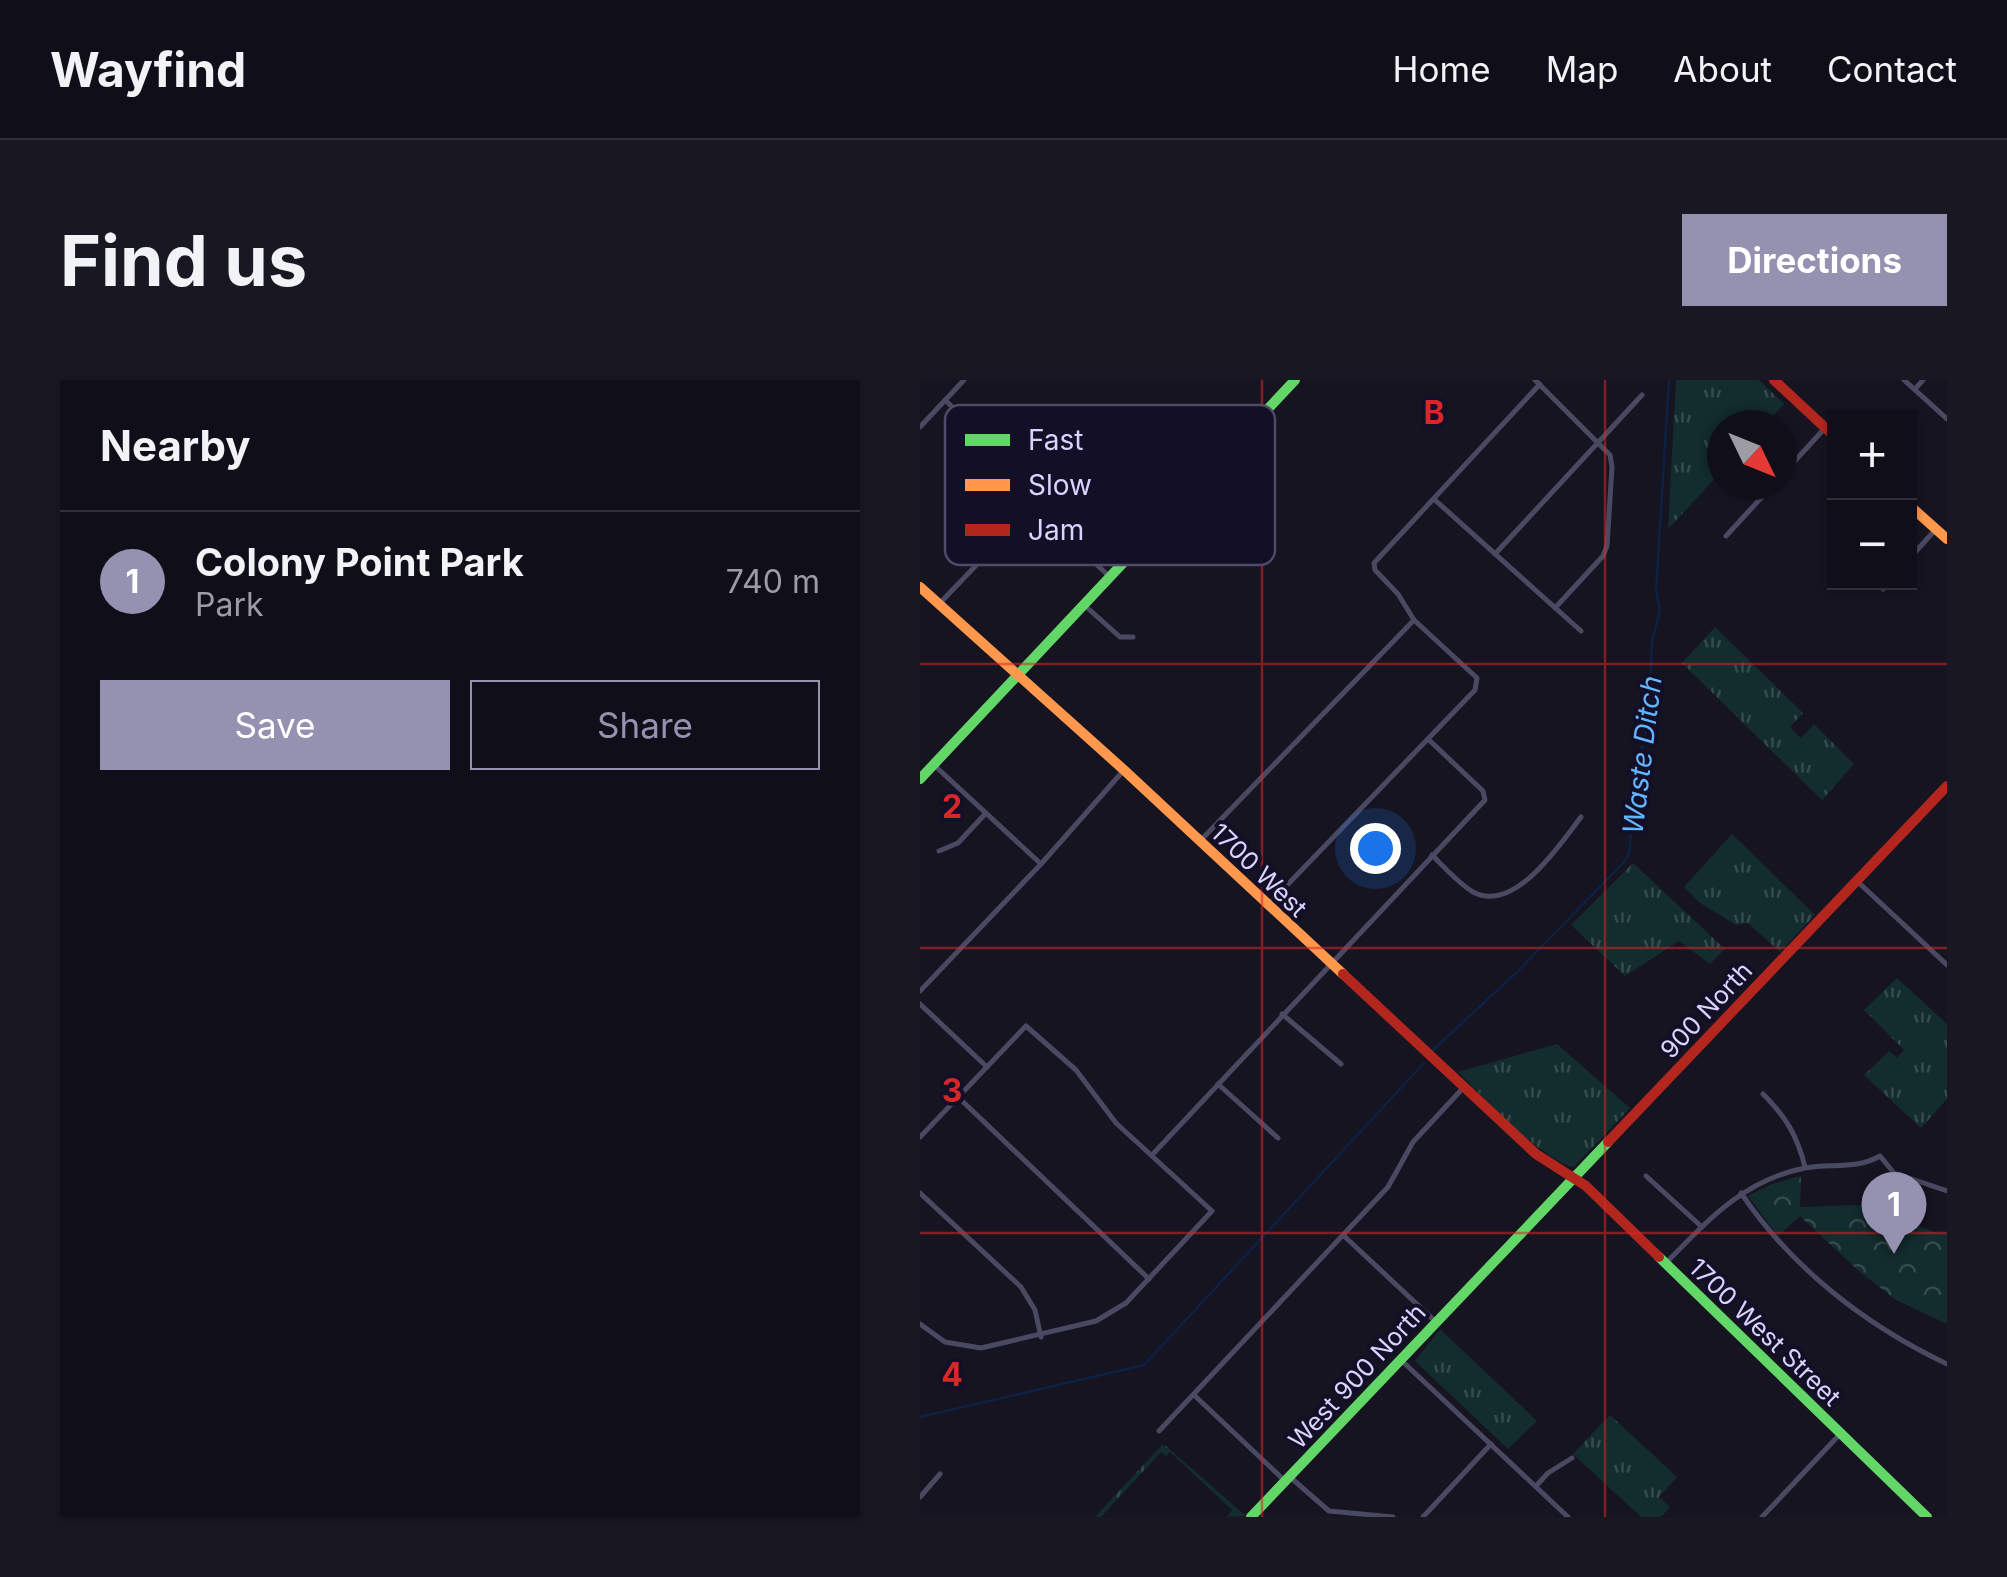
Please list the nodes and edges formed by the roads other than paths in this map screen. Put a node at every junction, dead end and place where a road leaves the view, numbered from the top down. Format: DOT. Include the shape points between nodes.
graph roads {
  1 [pos="964,380"];
  2 [pos="1295,380"];
  3 [pos="1774,380"];
  4 [pos="1904,380"];
  5 [pos="1923,380"];
  6 [pos="1537,382"];
  7 [pos="1914,389"];
  8 [pos="1642,395"];
  9 [pos="945,400"];
  10 [pos="950,405"];
  11 [pos="1271,405"];
  12 [pos="1947,419"];
  13 [pos="920,427"];
  14 [pos="1827,429"];
  15 [pos="1827,435"];
  16 [pos="1597,442"];
  17 [pos="1797,462"];
  18 [pos="1434,500"];
  19 [pos="1758,500"];
  20 [pos="1917,511"];
  21 [pos="1936,529"];
  22 [pos="1726,536"];
  23 [pos="1947,540"];
  24 [pos="1917,551"];
  25 [pos="1494,554"];
  26 [pos="976,565"];
  27 [pos="1098,565"];
  28 [pos="1120,565"];
  29 [pos="1110,576"];
  30 [pos="920,587"];
  31 [pos="940,603"];
  32 [pos="1083,604"];
  33 [pos="1555,608"];
  34 [pos="1414,620"];
  35 [pos="1581,632"];
  36 [pos="1133,637"];
  37 [pos="1017,675"];
  38 [pos="1428,739"];
  39 [pos="934,764"];
  40 [pos="1124,770"];
  41 [pos="920,780"];
  42 [pos="1947,786"];
  43 [pos="986,813"];
  44 [pos="1581,818"];
  45 [pos="1200,842"];
  46 [pos="939,851"];
  47 [pos="1432,854"];
  48 [pos="1041,864"];
  49 [pos="1857,880"];
  50 [pos="1268,905"];
  51 [pos="1328,964"];
  52 [pos="1947,965"];
  53 [pos="920,991"];
  54 [pos="920,1004"];
  55 [pos="1282,1014"];
  56 [pos="1341,1064"];
  57 [pos="987,1067"];
  58 [pos="1218,1084"];
  59 [pos="1464,1088"];
  60 [pos="1762,1094"];
  61 [pos="958,1097"];
  62 [pos="920,1137"];
  63 [pos="1278,1138"];
  64 [pos="1152,1156"];
  65 [pos="1806,1168"];
  66 [pos="1646,1176"];
  67 [pos="1574,1177"];
  68 [pos="1947,1192"];
  69 [pos="920,1193"];
  70 [pos="1740,1193"];
  71 [pos="1702,1227"];
  72 [pos="1343,1235"];
  73 [pos="1493,1262"];
  74 [pos="1666,1263"];
  75 [pos="1149,1279"];
  76 [pos="1436,1322"];
  77 [pos="920,1324"];
  78 [pos="1041,1337"];
  79 [pos="1401,1360"];
  80 [pos="1947,1364"];
  81 [pos="1194,1394"];
  82 [pos="1160,1431"];
  83 [pos="1841,1434"];
  84 [pos="1490,1444"];
  85 [pos="1572,1458"];
  86 [pos="940,1474"];
  87 [pos="1287,1478"];
  88 [pos="1536,1486"];
  89 [pos="920,1497"];
  90 [pos="1251,1517"];
  91 [pos="1393,1517"];
  92 [pos="1424,1517"];
  93 [pos="1568,1517"];
  94 [pos="1762,1517"];
  95 [pos="1927,1517"];
  1 -- 9 [label="street"];
  2 -- 11 [label="street"];
  3 -- 14 [label="street"];
  4 -- 7 [label="street"];
  5 -- 7 [label="street"];
  6 -- 16 [label="street"];
  6 -- 18 [label="street"];
  7 -- 12 [label="street"];
  8 -- 16 [label="street"];
  9 -- 10 [label="street"];
  9 -- 13 [label="street"];
  15 -- 17 [label="street"];
  16 -- 25 [label="street"];
  16 -- 33 [label="street" via="1612,467 1607,546"];
  18 -- 25 [label="street"];
  18 -- 34 [label="street" via="1374,563"];
  19 -- 22 [label="street"];
  20 -- 21 [label="street"];
  21 -- 23 [label="street"];
  21 -- 24 [label="street"];
  25 -- 33 [label="street"];
  26 -- 31 [label="street"];
  27 -- 29 [label="street"];
  28 -- 29 [label="street"];
  29 -- 32 [label="street"];
  30 -- 31 [label="street, 1700 West"];
  31 -- 37 [label="street, 1700 West"];
  32 -- 36 [label="street" via="1120,637"];
  32 -- 37 [label="street"];
  33 -- 35 [label="street"];
  34 -- 38 [label="street" via="1477,678 1475,690"];
  34 -- 45 [label="street"];
  37 -- 39 [label="street"];
  37 -- 40 [label="street, 1700 West"];
  38 -- 47 [label="street" via="1486,796"];
  38 -- 50 [label="street"];
  39 -- 41 [label="street"];
  39 -- 43 [label="street"];
  40 -- 45 [label="street, 1700 West"];
  40 -- 48 [label="street"];
  42 -- 49 [label="street, 900 North"];
  43 -- 46 [label="street" via="958,843"];
  43 -- 48 [label="street"];
  44 -- 47 [label="street" via="1518,889 1497,897 1474,892"];
  45 -- 50 [label="street, 1700 West"];
  47 -- 51 [label="street"];
  48 -- 53 [label="street"];
  49 -- 52 [label="street"];
  49 -- 67 [label="street, 900 North"];
  50 -- 51 [label="street, 1700 West"];
  51 -- 55 [label="street"];
  51 -- 59 [label="street, 1700 West"];
  54 -- 57 [label="street"];
  55 -- 56 [label="street"];
  55 -- 58 [label="street"];
  57 -- 61 [label="street"];
  57 -- 64 [label="street" via="1026,1026 1076,1070 1116,1123"];
  58 -- 63 [label="street"];
  58 -- 64 [label="street"];
  59 -- 67 [label="street, 1700 West" via="1536,1154"];
  59 -- 72 [label="street" via="1413,1142 1388,1187"];
  60 -- 65 [label="street" via="1798,1137"];
  61 -- 62 [label="street"];
  61 -- 75 [label="street"];
  64 -- 75 [label="street" via="1212,1211"];
  65 -- 68 [label="street" via="1864,1166 1880,1156 1894,1173"];
  65 -- 70 [label="street"];
  66 -- 71 [label="street"];
  67 -- 73 [label="street, 900 North"];
  67 -- 74 [label="street, 1700 West Street"];
  69 -- 78 [label="street" via="1021,1287"];
  70 -- 71 [label="street"];
  70 -- 80 [label="street" via="1839,1300"];
  71 -- 74 [label="street"];
  72 -- 76 [label="street"];
  72 -- 81 [label="street"];
  73 -- 76 [label="street, West 900 North"];
  74 -- 83 [label="street, 1700 West Street"];
  75 -- 78 [label="street" via="1107,1316"];
  76 -- 79 [label="street, West 900 North"];
  77 -- 78 [label="street" via="963,1348"];
  79 -- 84 [label="street"];
  79 -- 87 [label="street, West 900 North"];
  81 -- 82 [label="street"];
  81 -- 87 [label="street"];
  83 -- 94 [label="street"];
  83 -- 95 [label="street, 1700 West Street"];
  84 -- 88 [label="street"];
  84 -- 92 [label="street"];
  85 -- 88 [label="street"];
  86 -- 89 [label="street"];
  87 -- 90 [label="street, West 900 North"];
  87 -- 91 [label="street" via="1329,1510"];
  88 -- 93 [label="street"];
}
